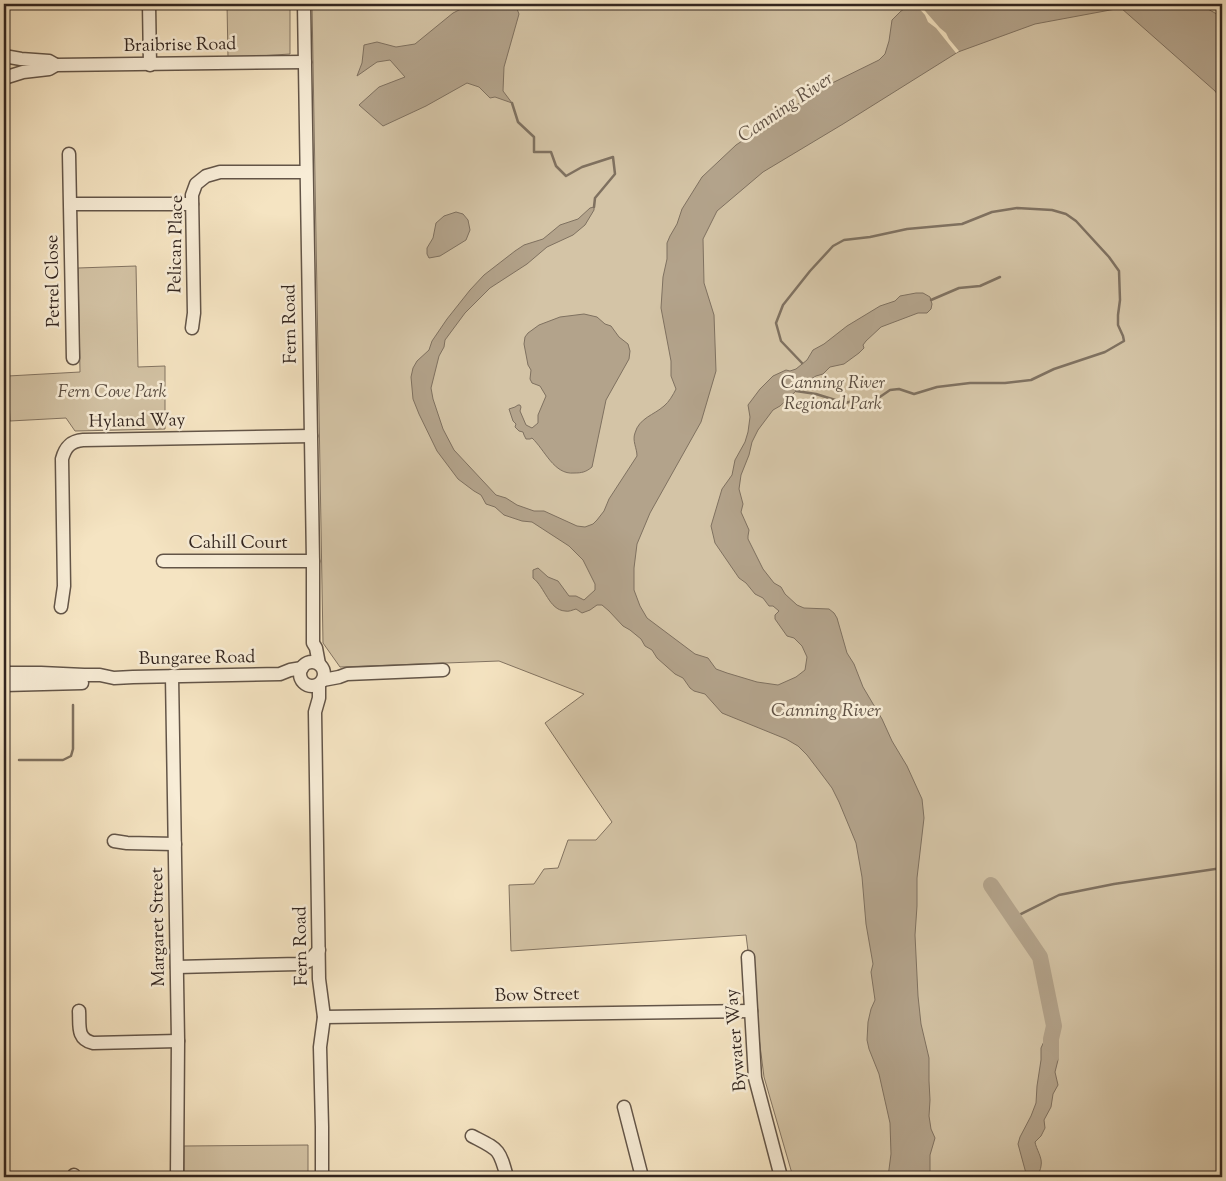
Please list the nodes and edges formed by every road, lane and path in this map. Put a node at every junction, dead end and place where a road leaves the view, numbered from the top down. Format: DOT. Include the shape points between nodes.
graph roads {
  1 [pos="149,4"];
  2 [pos="304,4"];
  3 [pos="4,56"];
  4 [pos="305,62"];
  5 [pos="56,65"];
  6 [pos="150,65"];
  7 [pos="4,78"];
  8 [pos="69,154"];
  9 [pos="306,172"];
  10 [pos="71,204"];
  11 [pos="192,204"];
  12 [pos="192,328"];
  13 [pos="73,358"];
  14 [pos="311,436"];
  15 [pos="162,561"];
  16 [pos="312,561"];
  17 [pos="61,607"];
  18 [pos="443,670"];
  19 [pos="4,673"];
  20 [pos="313,674"];
  21 [pos="172,676"];
  22 [pos="114,678"];
  23 [pos="4,685"];
  24 [pos="114,841"];
  25 [pos="175,844"];
  26 [pos="319,950"];
  27 [pos="748,957"];
  28 [pos="177,966"];
  29 [pos="751,1011"];
  30 [pos="79,1012"];
  31 [pos="324,1017"];
  32 [pos="178,1041"];
  33 [pos="624,1106"];
  34 [pos="472,1136"];
  35 [pos="177,1177"];
  36 [pos="322,1177"];
  37 [pos="506,1177"];
  38 [pos="642,1177"];
  39 [pos="781,1177"];
  1 -- 6 [label="street"];
  2 -- 4 [label="street, Fern Road"];
  3 -- 5 [label="street, Braibrise Road"];
  4 -- 6 [label="street, Braibrise Road"];
  4 -- 9 [label="street, Fern Road"];
  5 -- 6 [label="street, Braibrise Road"];
  5 -- 7 [label="street, Braibrise Road"];
  8 -- 10 [label="street, Petrel Close"];
  9 -- 11 [label="street, Pelican Place" via="220,172 206,176 196,184"];
  9 -- 14 [label="street, Fern Road"];
  10 -- 11 [label="street"];
  10 -- 13 [label="street, Petrel Close"];
  11 -- 12 [label="street, Pelican Place"];
  14 -- 16 [label="street, Fern Road"];
  14 -- 17 [label="street, Hyland Way" via="78,440 71,443 62,459 64,586"];
  15 -- 16 [label="street, Cahill Court"];
  16 -- 20 [label="street, Fern Road" via="313,644 309,649"];
  18 -- 20 [label="street, Bungaree Road" via="347,674 337,670"];
  19 -- 22 [label="street, Bungaree Road"];
  20 -- 21 [label="street, Bungaree Road" via="286,678 280,674"];
  20 -- 26 [label="street, Fern Road" via="310,698 316,712"];
  21 -- 22 [label="street, Bungaree Road"];
  21 -- 25 [label="street, Margaret Street"];
  22 -- 23 [label="street, Bungaree Road" via="101,682"];
  24 -- 25 [label="street"];
  25 -- 28 [label="street, Margaret Street"];
  26 -- 28 [label="street" via="309,961 299,964"];
  26 -- 31 [label="street, Fern Road"];
  27 -- 29 [label="street, Bywater Way"];
  28 -- 32 [label="street, Margaret Street"];
  29 -- 31 [label="street, Bow Street"];
  29 -- 39 [label="street, Bywater Way" via="755,1078"];
  30 -- 32 [label="street" via="80,1033 89,1042"];
  31 -- 36 [label="street, Fern Road" via="320,1047"];
  32 -- 35 [label="street, Margaret Street"];
  33 -- 38 [label="street"];
  34 -- 37 [label="street" via="498,1151"];
}
